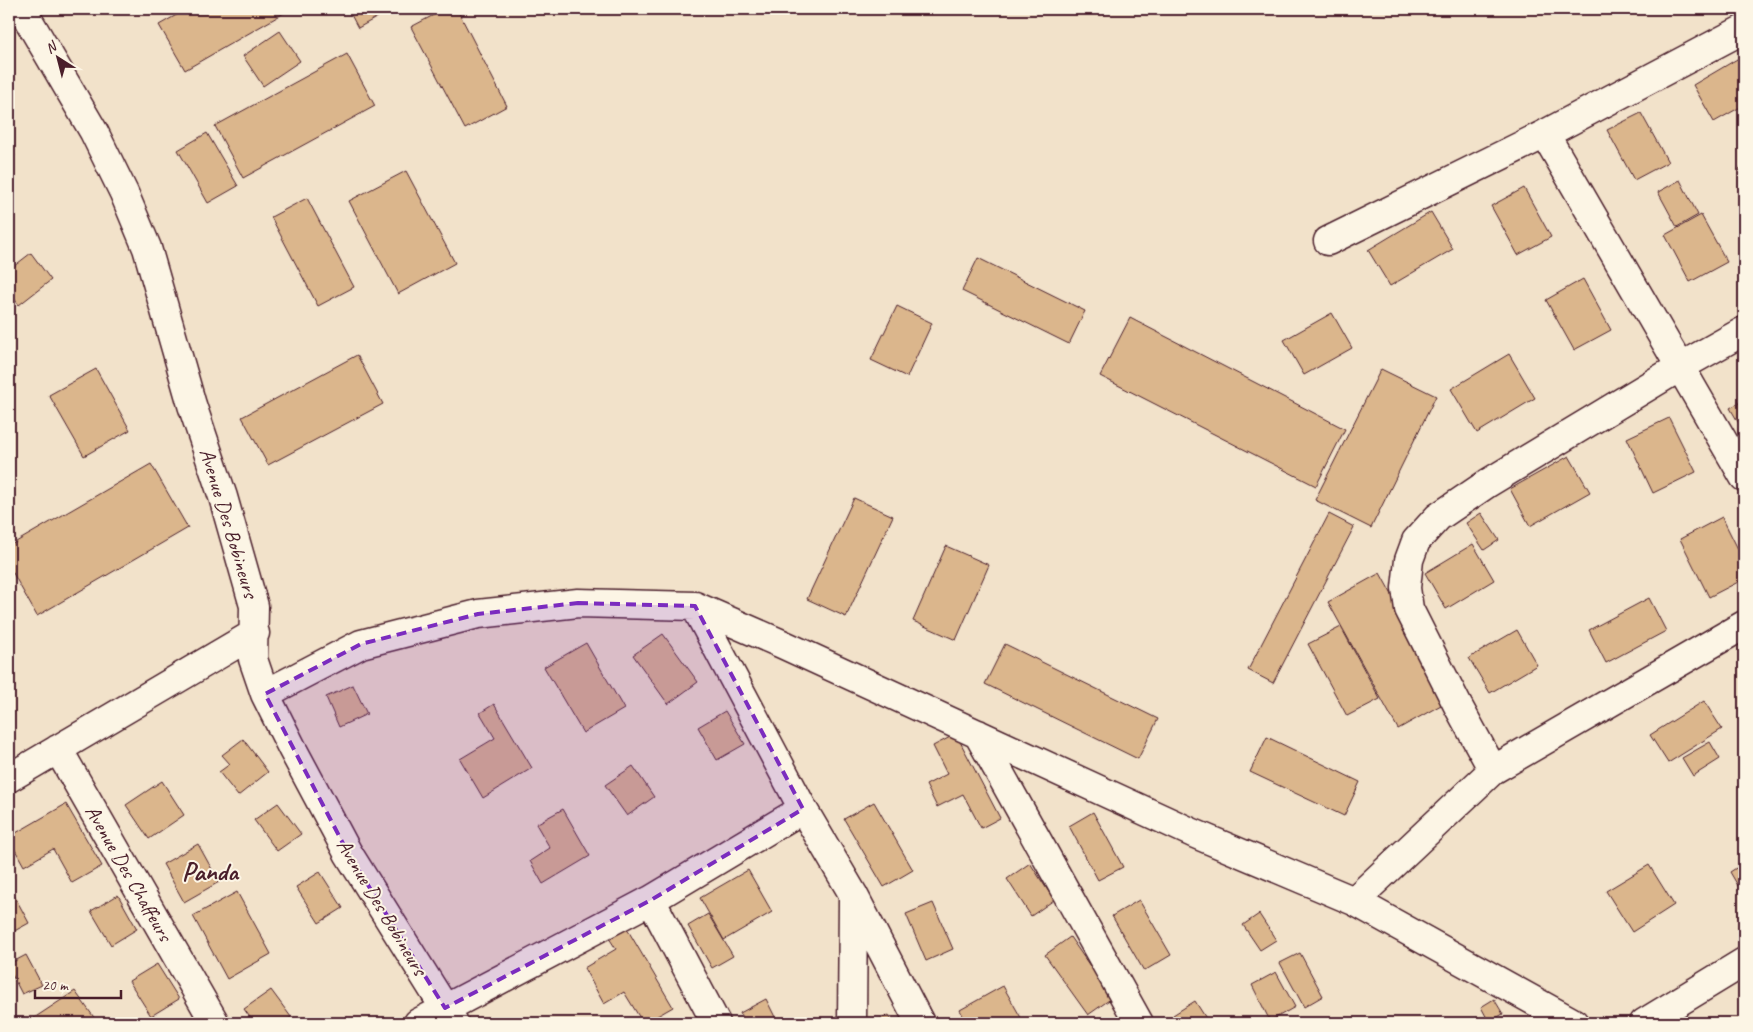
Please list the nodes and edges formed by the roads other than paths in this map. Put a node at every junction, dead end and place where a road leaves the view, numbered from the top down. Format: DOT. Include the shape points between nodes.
graph roads {
  1 [pos="22,9"];
  2 [pos="1744,29"];
  3 [pos="1545,134"];
  4 [pos="1328,241"];
  5 [pos="1744,331"];
  6 [pos="1680,367"];
  7 [pos="1744,477"];
  8 [pos="695,606"];
  9 [pos="1744,625"];
  10 [pos="255,633"];
  11 [pos="265,694"];
  12 [pos="978,734"];
  13 [pos="58,749"];
  14 [pos="1493,770"];
  15 [pos="9,778"];
  16 [pos="804,808"];
  17 [pos="853,894"];
  18 [pos="651,900"];
  19 [pos="1354,900"];
  20 [pos="1744,962"];
  21 [pos="449,1016"];
  22 [pos="215,1023"];
  23 [pos="418,1023"];
  24 [pos="716,1023"];
  25 [pos="852,1023"];
  26 [pos="920,1023"];
  27 [pos="1139,1023"];
  28 [pos="1574,1023"];
  29 [pos="1644,1023"];
  1 -- 10 [label="street, Avenue Des Bobineurs" via="94,132 147,248 254,606"];
  2 -- 3 [label="street"];
  3 -- 4 [label="street"];
  3 -- 6 [label="street"];
  5 -- 6 [label="street"];
  6 -- 7 [label="street"];
  6 -- 14 [label="street" via="1488,483 1438,517 1416,541 1409,560 1406,588 1409,609"];
  8 -- 11 [label="street" via="578,603 478,614 361,644"];
  8 -- 12 [label="street"];
  8 -- 16 [label="street"];
  9 -- 14 [label="street"];
  10 -- 11 [label="street, Avenue Des Bobineurs" via="253,659"];
  10 -- 13 [label="street"];
  11 -- 21 [label="street, Avenue Des Bobineurs" via="348,853"];
  12 -- 19 [label="street" via="1193,833"];
  12 -- 27 [label="street"];
  13 -- 15 [label="street"];
  13 -- 22 [label="street, Avenue Des Chaffeurs"];
  14 -- 19 [label="street"];
  16 -- 17 [label="street"];
  16 -- 18 [label="street"];
  17 -- 25 [label="street"];
  17 -- 26 [label="street"];
  18 -- 21 [label="street"];
  18 -- 24 [label="street"];
  19 -- 28 [label="street"];
  20 -- 29 [label="street"];
  21 -- 23 [label="street"];
}
